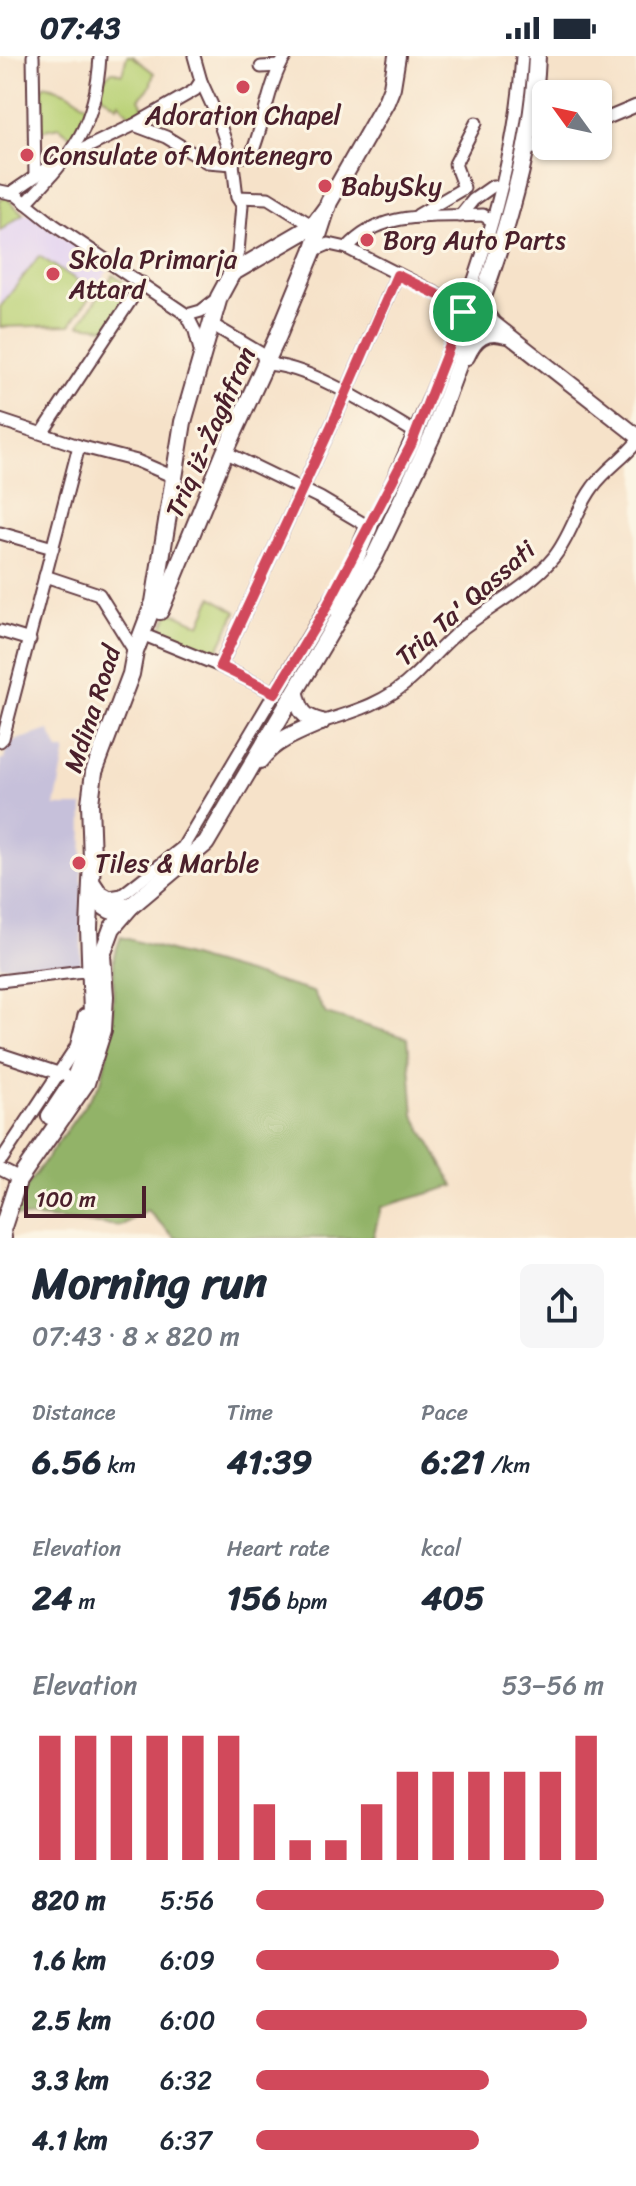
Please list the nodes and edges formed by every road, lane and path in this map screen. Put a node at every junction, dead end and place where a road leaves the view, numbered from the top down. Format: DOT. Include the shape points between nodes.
graph roads {
  1 [pos="33,56"];
  2 [pos="100,56"];
  3 [pos="194,56"];
  4 [pos="397,56"];
  5 [pos="522,56"];
  6 [pos="537,56"];
  7 [pos="283,61"];
  8 [pos="261,67"];
  9 [pos="201,81"];
  10 [pos="636,106"];
  11 [pos="612,116"];
  12 [pos="476,123"];
  13 [pos="134,125"];
  14 [pos="532,148"];
  15 [pos="525,151"];
  16 [pos="68,158"];
  17 [pos="233,164"];
  18 [pos="35,176"];
  19 [pos="493,186"];
  20 [pos="464,188"];
  21 [pos="4,190"];
  22 [pos="237,197"];
  23 [pos="473,200"];
  24 [pos="26,203"];
  25 [pos="328,205"];
  26 [pos="418,216"];
  27 [pos="460,216"];
  28 [pos="492,221"];
  29 [pos="313,226"];
  30 [pos="347,248"];
  31 [pos="313,251"];
  32 [pos="238,269"];
  33 [pos="397,275"];
  34 [pos="142,283"];
  35 [pos="219,297"];
  36 [pos="479,303"];
  37 [pos="463,312"];
  38 [pos="187,315"];
  39 [pos="213,325"];
  40 [pos="514,340"];
  41 [pos="202,359"];
  42 [pos="265,364"];
  43 [pos="346,393"];
  44 [pos="0,421"];
  45 [pos="43,432"];
  46 [pos="424,433"];
  47 [pos="636,437"];
  48 [pos="79,446"];
  49 [pos="225,452"];
  50 [pos="174,477"];
  51 [pos="300,489"];
  52 [pos="369,527"];
  53 [pos="0,533"];
  54 [pos="53,548"];
  55 [pos="45,576"];
  56 [pos="0,631"];
  57 [pos="149,637"];
  58 [pos="30,640"];
  59 [pos="135,652"];
  60 [pos="220,666"];
  61 [pos="131,674"];
  62 [pos="275,693"];
  63 [pos="296,694"];
  64 [pos="321,722"];
  65 [pos="269,732"];
  66 [pos="0,741"];
  67 [pos="228,808"];
  68 [pos="92,859"];
  69 [pos="94,883"];
  70 [pos="131,906"];
  71 [pos="88,970"];
  72 [pos="0,981"];
  73 [pos="0,1054"];
  74 [pos="57,1072"];
  75 [pos="74,1080"];
  76 [pos="5,1168"];
  77 [pos="0,1195"];
  78 [pos="3,1238"];
  1 -- 18 [label="street"];
  2 -- 16 [label="street" via="91,115"];
  3 -- 9 [label="street"];
  4 -- 25 [label="highway" via="386,102"];
  5 -- 28 [label="street" via="514,132"];
  6 -- 15 [label="highway"];
  7 -- 8 [label="street"];
  7 -- 17 [label="street" via="251,155 236,157"];
  9 -- 13 [label="street" via="195,90"];
  9 -- 17 [label="street"];
  10 -- 11 [label="street"];
  12 -- 20 [label="street" via="455,164"];
  13 -- 16 [label="street"];
  13 -- 17 [label="street" via="207,162"];
  14 -- 15 [label="street"];
  15 -- 36 [label="highway"];
  16 -- 18 [label="street"];
  16 -- 24 [label="street"];
  17 -- 22 [label="street"];
  18 -- 21 [label="street"];
  19 -- 23 [label="street"];
  20 -- 23 [label="street"];
  20 -- 26 [label="street"];
  21 -- 24 [label="street"];
  22 -- 29 [label="street" via="268,198"];
  22 -- 32 [label="street" via="242,205"];
  23 -- 27 [label="street"];
  24 -- 34 [label="street"];
  25 -- 29 [label="highway"];
  25 -- 31 [label="highway, Triq iż-Żagħfran"];
  26 -- 27 [label="street"];
  26 -- 30 [label="street" via="366,230"];
  27 -- 28 [label="street" via="483,215"];
  28 -- 37 [label="street"];
  29 -- 32 [label="highway"];
  30 -- 31 [label="street" via="329,244"];
  30 -- 33 [label="street"];
  31 -- 42 [label="highway, Triq iż-Żagħfran"];
  32 -- 35 [label="highway, Mdina Road"];
  33 -- 37 [label="street" via="461,306"];
  33 -- 43 [label="street"];
  34 -- 38 [label="street"];
  34 -- 45 [label="street"];
  35 -- 38 [label="street"];
  35 -- 39 [label="highway, Mdina Road"];
  36 -- 40 [label="main road"];
  36 -- 46 [label="highway"];
  37 -- 46 [label="street"];
  38 -- 41 [label="street"];
  39 -- 41 [label="highway, Mdina Road"];
  39 -- 42 [label="street" via="262,354"];
  40 -- 46 [label="main road" via="489,333 472,344 445,414"];
  40 -- 47 [label="main road"];
  41 -- 50 [label="highway, Mdina Road"];
  42 -- 43 [label="street" via="289,367"];
  42 -- 49 [label="highway, Triq iż-Żagħfran"];
  43 -- 46 [label="street"];
  43 -- 51 [label="street"];
  44 -- 45 [label="street"];
  45 -- 48 [label="street"];
  46 -- 52 [label="street"];
  46 -- 63 [label="highway" via="374,558"];
  47 -- 64 [label="street, Triq Ta' Qassati" via="624,458 594,484 561,546 538,572 463,628 401,687 367,708"];
  48 -- 50 [label="street"];
  48 -- 54 [label="street"];
  49 -- 51 [label="street"];
  49 -- 57 [label="highway, Triq iż-Żagħfran"];
  50 -- 59 [label="highway, Mdina Road" via="154,602"];
  51 -- 52 [label="street"];
  51 -- 60 [label="street"];
  52 -- 62 [label="street"];
  52 -- 65 [label="highway" via="334,610"];
  53 -- 54 [label="street"];
  54 -- 55 [label="street"];
  55 -- 58 [label="street"];
  55 -- 59 [label="street" via="99,594"];
  56 -- 58 [label="street"];
  57 -- 60 [label="street"];
  57 -- 61 [label="highway, Triq iż-Żagħfran"];
  58 -- 66 [label="street"];
  59 -- 61 [label="highway, Mdina Road"];
  60 -- 62 [label="street"];
  61 -- 68 [label="highway, Mdina Road" via="94,772"];
  62 -- 69 [label="street" via="183,847 122,895 110,897"];
  63 -- 64 [label="highway" via="302,714"];
  63 -- 65 [label="highway"];
  64 -- 67 [label="highway" via="266,752"];
  65 -- 67 [label="highway"];
  67 -- 70 [label="highway" via="192,858"];
  68 -- 69 [label="highway"];
  68 -- 71 [label="highway, Mdina Road"];
  69 -- 70 [label="highway" via="101,905 110,910"];
  70 -- 78 [label="highway" via="112,928 102,955 103,1030 86,1083 18,1181"];
  71 -- 72 [label="street"];
  71 -- 74 [label="street" via="84,1021 76,1047"];
  71 -- 75 [label="highway, Mdina Road" via="92,1014"];
  73 -- 74 [label="street"];
  74 -- 75 [label="street"];
  74 -- 76 [label="street"];
  75 -- 76 [label="highway, Mdina Road"];
  76 -- 77 [label="highway, Mdina Road"];
}
